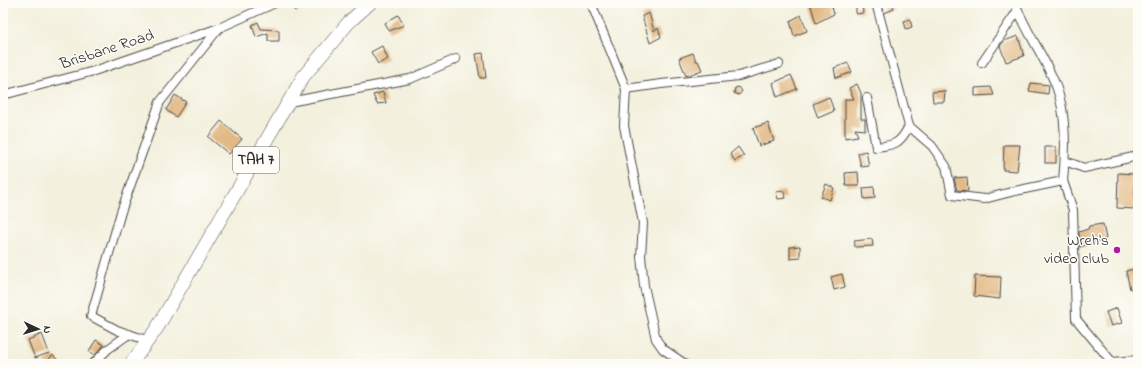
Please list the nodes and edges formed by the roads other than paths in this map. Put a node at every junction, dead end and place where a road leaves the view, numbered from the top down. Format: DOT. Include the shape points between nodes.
graph roads {
  1 [pos="275,3"];
  2 [pos="370,3"];
  3 [pos="591,3"];
  4 [pos="876,3"];
  5 [pos="1016,7"];
  6 [pos="219,28"];
  7 [pos="456,59"];
  8 [pos="982,63"];
  9 [pos="779,64"];
  10 [pos="626,89"];
  11 [pos="3,95"];
  12 [pos="867,98"];
  13 [pos="290,102"];
  14 [pos="909,126"];
  15 [pos="1138,156"];
  16 [pos="1065,162"];
  17 [pos="1063,181"];
  18 [pos="129,334"];
  19 [pos="149,342"];
  20 [pos="1138,360"];
  21 [pos="1112,363"];
  22 [pos="93,364"];
  23 [pos="131,364"];
  24 [pos="685,364"];
  1 -- 6 [label="street, Brisbane Road"];
  2 -- 13 [label="highway, TAH 7" via="349,22 303,77"];
  3 -- 10 [label="street"];
  4 -- 14 [label="street"];
  5 -- 8 [label="street"];
  5 -- 16 [label="street" via="1056,86 1063,112"];
  6 -- 11 [label="street, Brisbane Road" via="94,71"];
  6 -- 18 [label="street" via="160,102 120,212 91,316"];
  7 -- 13 [label="street" via="410,78"];
  9 -- 10 [label="street" via="739,76"];
  10 -- 24 [label="street" via="624,126 643,223 641,256 644,286 656,339 663,349"];
  12 -- 14 [label="street" via="876,147 892,145 903,139"];
  13 -- 19 [label="highway, TAH 7"];
  14 -- 17 [label="street" via="932,146 946,166 952,195 984,199"];
  15 -- 16 [label="street" via="1084,168"];
  16 -- 17 [label="street"];
  17 -- 21 [label="street" via="1073,210 1076,319"];
  18 -- 19 [label="street"];
  18 -- 22 [label="street"];
  19 -- 23 [label="highway, TAH 7"];
  20 -- 21 [label="street"];
}
